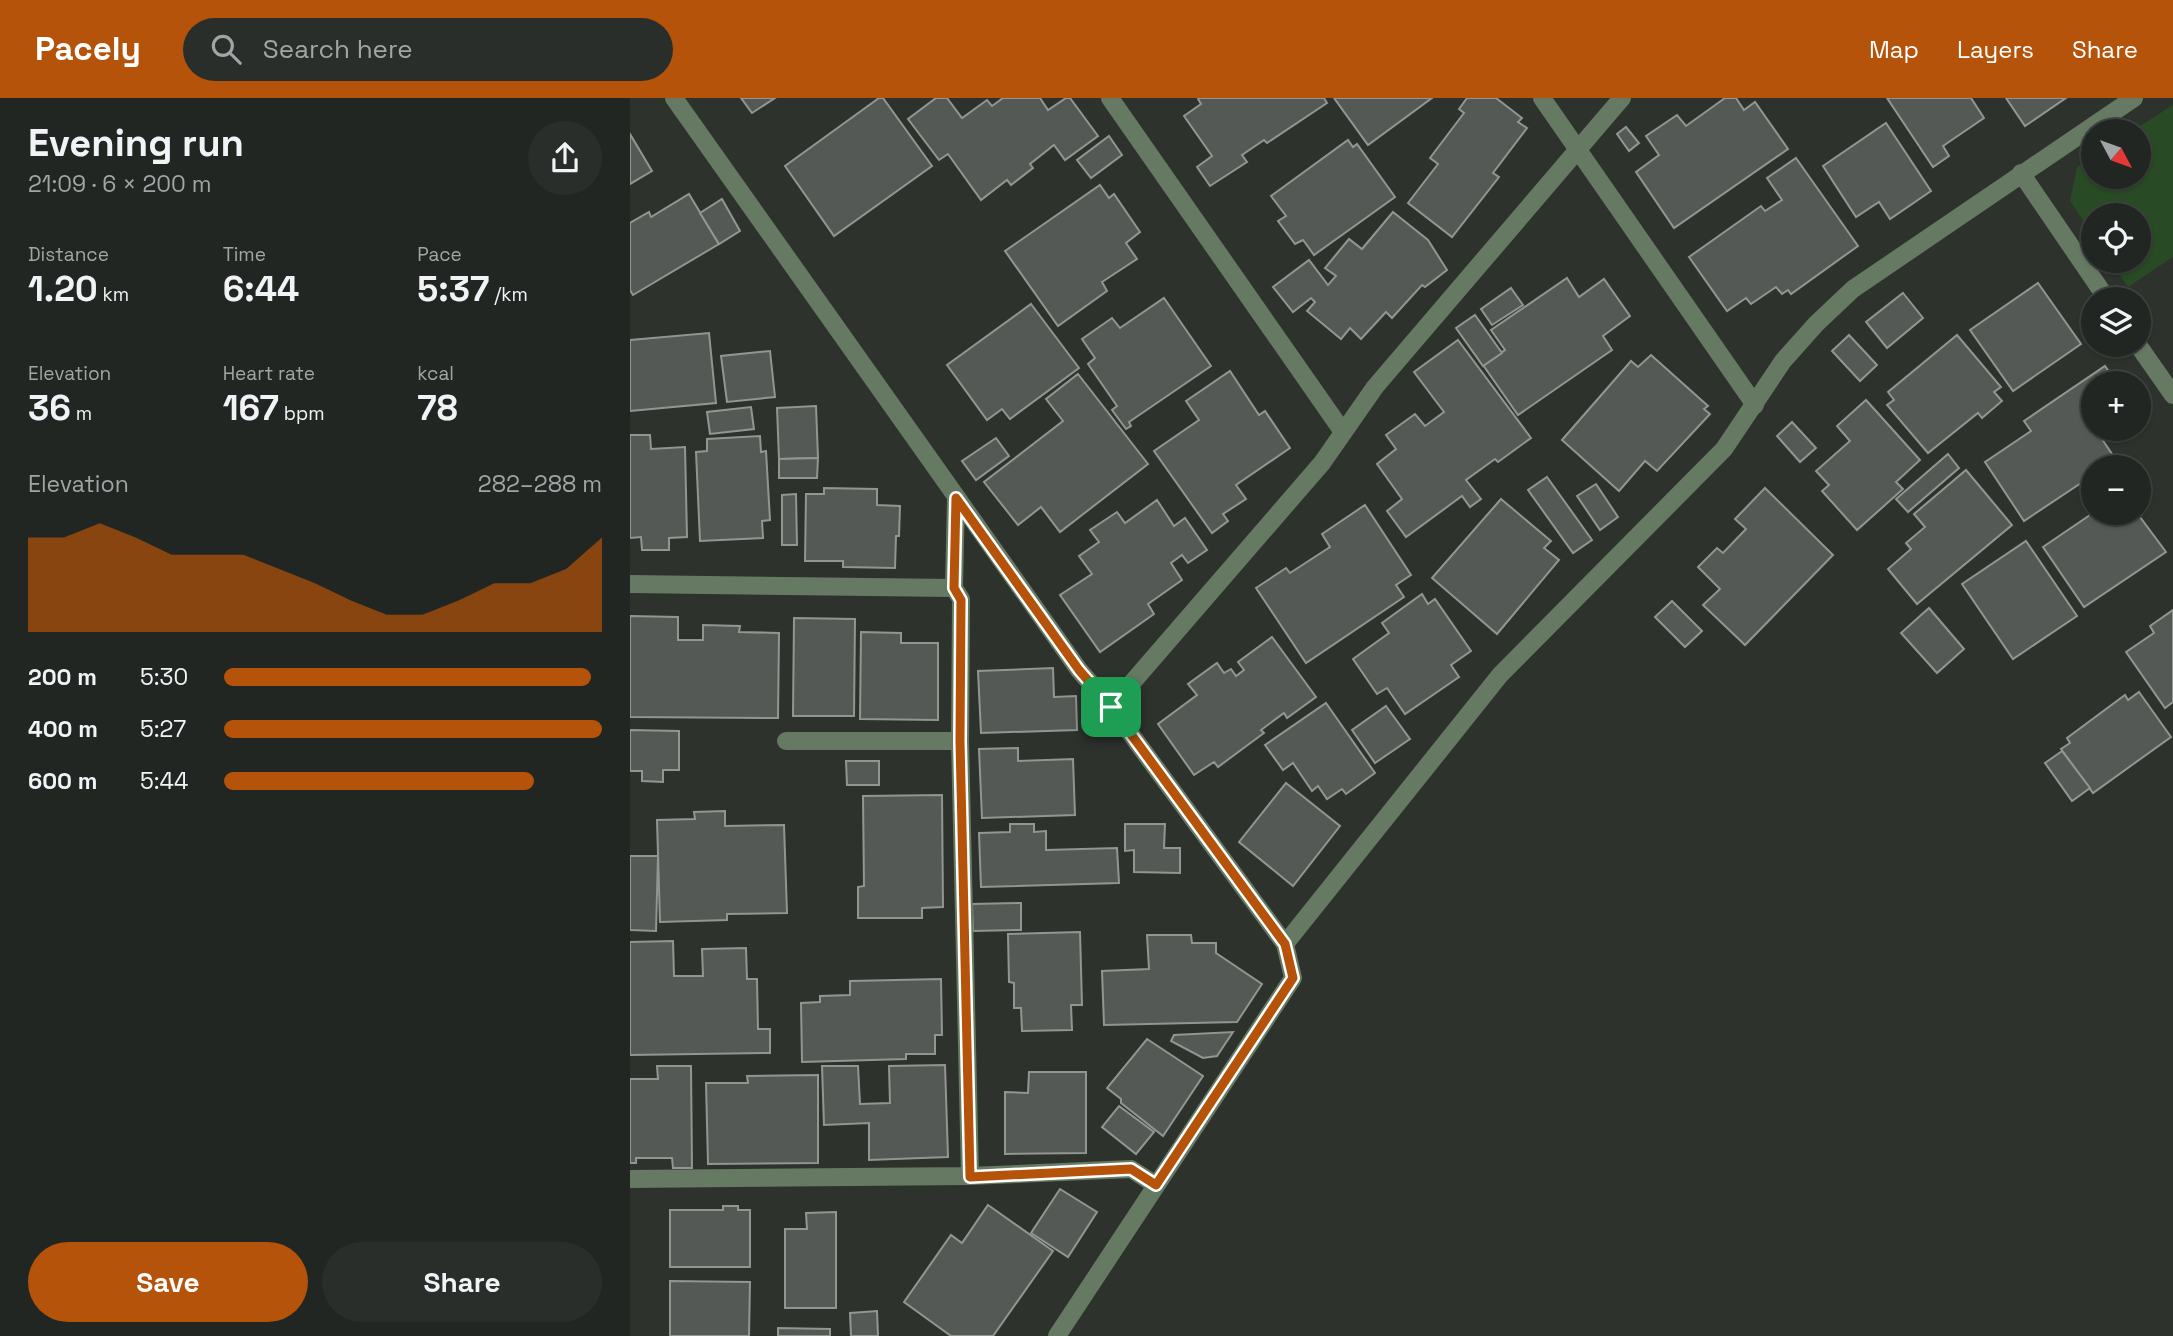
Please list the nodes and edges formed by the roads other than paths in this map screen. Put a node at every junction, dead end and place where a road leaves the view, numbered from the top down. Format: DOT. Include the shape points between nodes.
graph roads {
  1 [pos="674,98"];
  2 [pos="1110,98"];
  3 [pos="1542,98"];
  4 [pos="1622,98"];
  5 [pos="2134,98"];
  6 [pos="1577,149"];
  7 [pos="2021,173"];
  8 [pos="2099,287"];
  9 [pos="2146,357"];
  10 [pos="2173,396"];
  11 [pos="1755,405"];
  12 [pos="1343,432"];
  13 [pos="956,498"];
  14 [pos="630,584"];
  15 [pos="954,588"];
  16 [pos="1111,707"];
  17 [pos="786,741"];
  18 [pos="960,741"];
  19 [pos="1285,944"];
  20 [pos="970,1177"];
  21 [pos="630,1180"];
  22 [pos="1156,1185"];
  23 [pos="1057,1336"];
  1 -- 13 [label="street"];
  2 -- 12 [label="street"];
  3 -- 6 [label="street"];
  4 -- 6 [label="street"];
  5 -- 7 [label="street"];
  6 -- 11 [label="street"];
  6 -- 12 [label="street"];
  7 -- 8 [label="street"];
  7 -- 11 [label="street" via="1853,289 1783,361"];
  9 -- 10 [label="street"];
  11 -- 19 [label="street" via="1724,449 1500,675"];
  12 -- 16 [label="street" via="1322,463"];
  13 -- 15 [label="street"];
  13 -- 16 [label="street" via="1079,670"];
  14 -- 15 [label="street"];
  15 -- 18 [label="street" via="961,600"];
  16 -- 19 [label="street"];
  17 -- 18 [label="street"];
  18 -- 20 [label="street"];
  19 -- 22 [label="street" via="1293,978"];
  20 -- 21 [label="street"];
  20 -- 22 [label="street" via="1131,1169"];
  22 -- 23 [label="street"];
}
